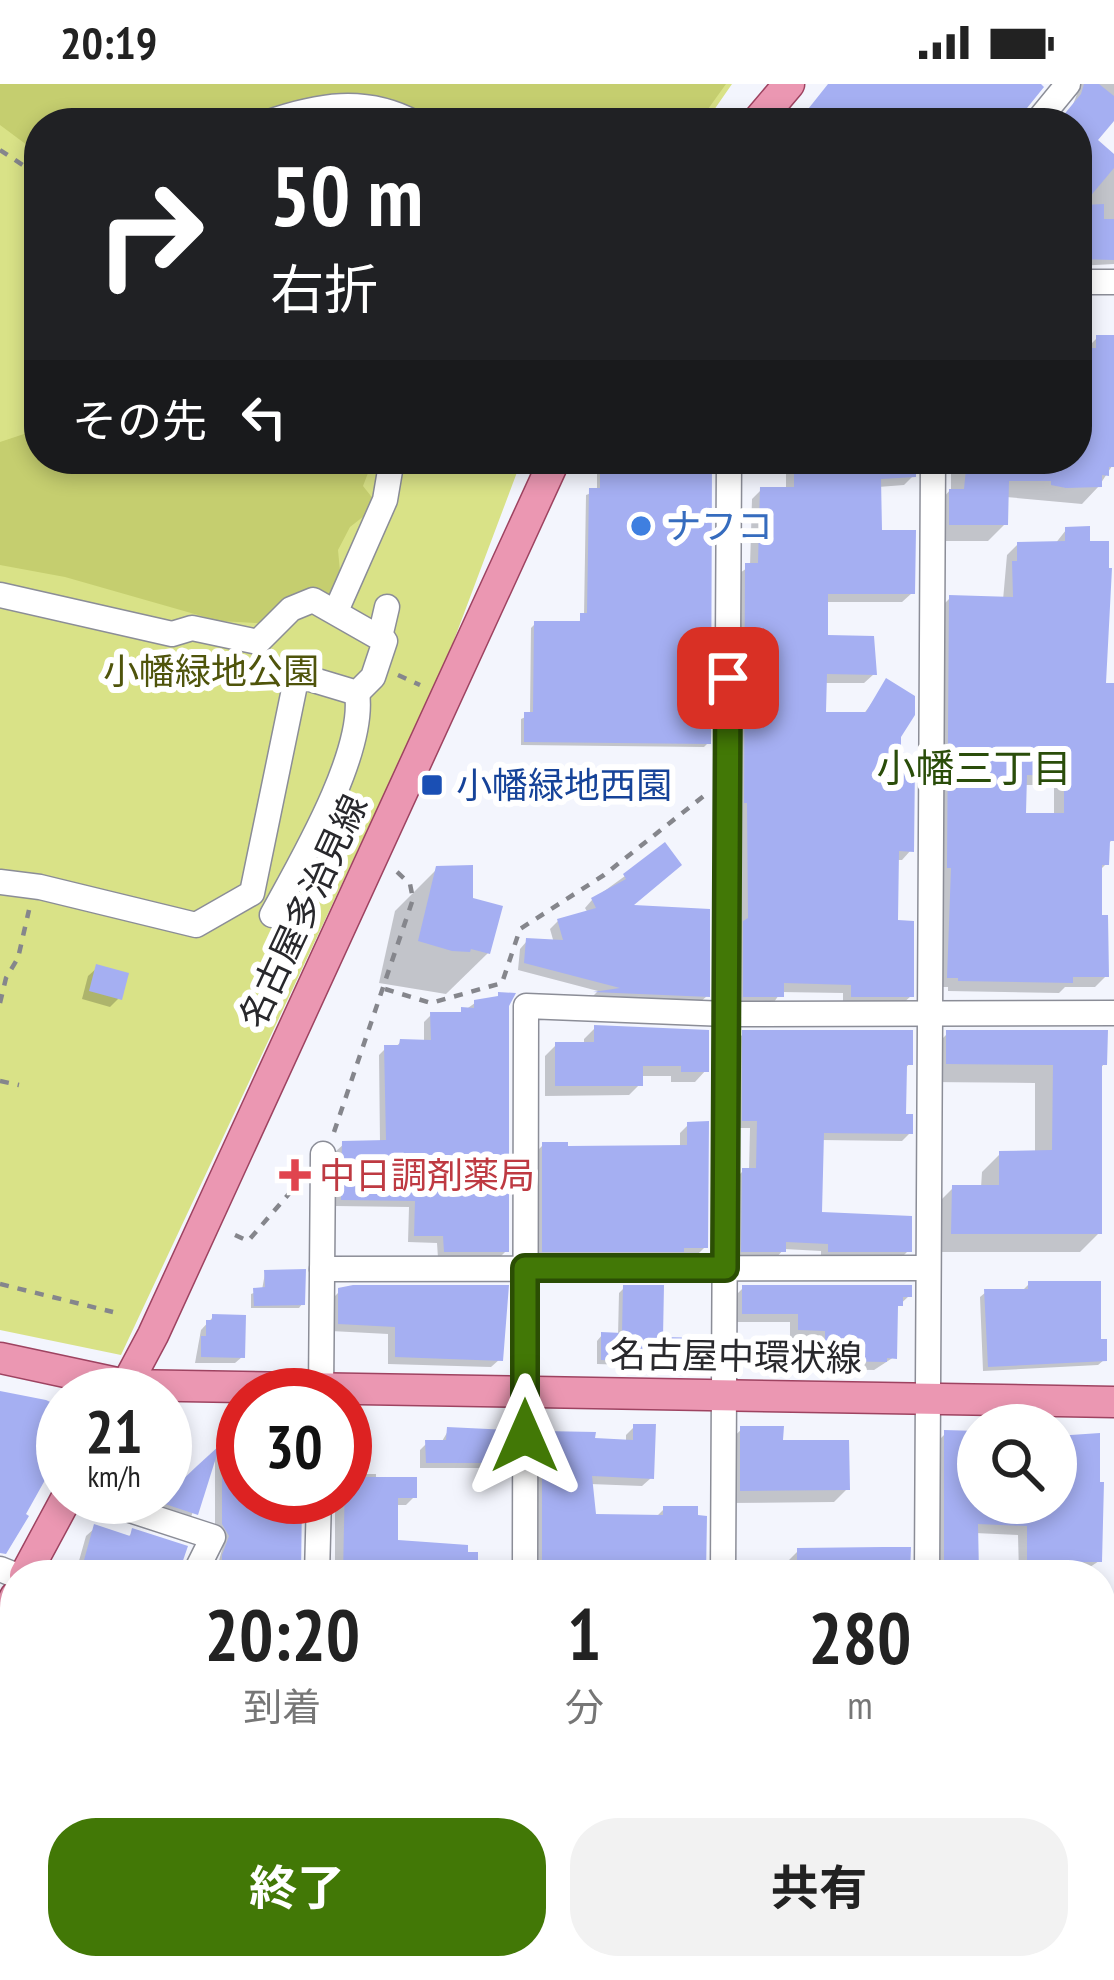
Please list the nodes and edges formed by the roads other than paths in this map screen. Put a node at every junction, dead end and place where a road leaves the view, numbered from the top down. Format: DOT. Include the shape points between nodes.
graph roads {
  1 [pos="789,84"];
  2 [pos="1068,84"];
  3 [pos="318,108"];
  4 [pos="369,108"];
  5 [pos="769,108"];
  6 [pos="1048,108"];
  7 [pos="389,474"];
  8 [pos="548,474"];
  9 [pos="729,474"];
  10 [pos="933,474"];
  11 [pos="0,595"];
  12 [pos="387,607"];
  13 [pos="335,611"];
  14 [pos="380,638"];
  15 [pos="357,693"];
  16 [pos="0,882"];
  17 [pos="272,915"];
  18 [pos="1114,1013"];
  19 [pos="726,1014"];
  20 [pos="929,1015"];
  21 [pos="323,1154"];
  22 [pos="525,1268"];
  23 [pos="725,1268"];
  24 [pos="926,1268"];
  25 [pos="322,1269"];
  26 [pos="0,1358"];
  27 [pos="39,1368"];
  28 [pos="134,1368"];
  29 [pos="321,1368"];
  30 [pos="525,1390"];
  31 [pos="372,1392"];
  32 [pos="725,1395"];
  33 [pos="927,1398"];
  34 [pos="1114,1402"];
  35 [pos="53,1524"];
  36 [pos="173,1524"];
  37 [pos="318,1524"];
  38 [pos="34,1560"];
  39 [pos="202,1560"];
  40 [pos="317,1560"];
  41 [pos="525,1560"];
  42 [pos="723,1560"];
  43 [pos="927,1560"];
  1 -- 5 [label="main road"];
  2 -- 6 [label="street"];
  3 -- 4 [label="street"];
  7 -- 13 [label="street"];
  8 -- 28 [label="main road, 名古屋多治見線"];
  9 -- 19 [label="street"];
  10 -- 20 [label="street"];
  11 -- 13 [label="street" via="172,634 192,628 258,642 291,609 313,600"];
  12 -- 14 [label="street"];
  13 -- 14 [label="street"];
  14 -- 15 [label="street" via="373,677"];
  15 -- 16 [label="street" via="297,675 252,893 196,925"];
  15 -- 17 [label="street" via="360,715 339,778"];
  18 -- 20 [label="street"];
  19 -- 20 [label="street"];
  19 -- 22 [label="street" via="526,1006"];
  19 -- 23 [label="street"];
  20 -- 24 [label="street"];
  21 -- 25 [label="street"];
  22 -- 23 [label="street"];
  22 -- 25 [label="street"];
  22 -- 30 [label="street"];
  23 -- 24 [label="street"];
  23 -- 32 [label="street"];
  24 -- 33 [label="street"];
  25 -- 29 [label="street"];
  26 -- 27 [label="main road, 名古屋中環状線"];
  30 -- 31 [label="main road, 名古屋中環状線"];
  30 -- 32 [label="main road, 名古屋中環状線"];
  30 -- 41 [label="street"];
  32 -- 33 [label="main road, 名古屋中環状線"];
  32 -- 42 [label="street"];
  33 -- 34 [label="main road, 名古屋中環状線"];
  33 -- 43 [label="street"];
  35 -- 38 [label="main road"];
  36 -- 39 [label="street" via="213,1537"];
  37 -- 40 [label="street"];
}
